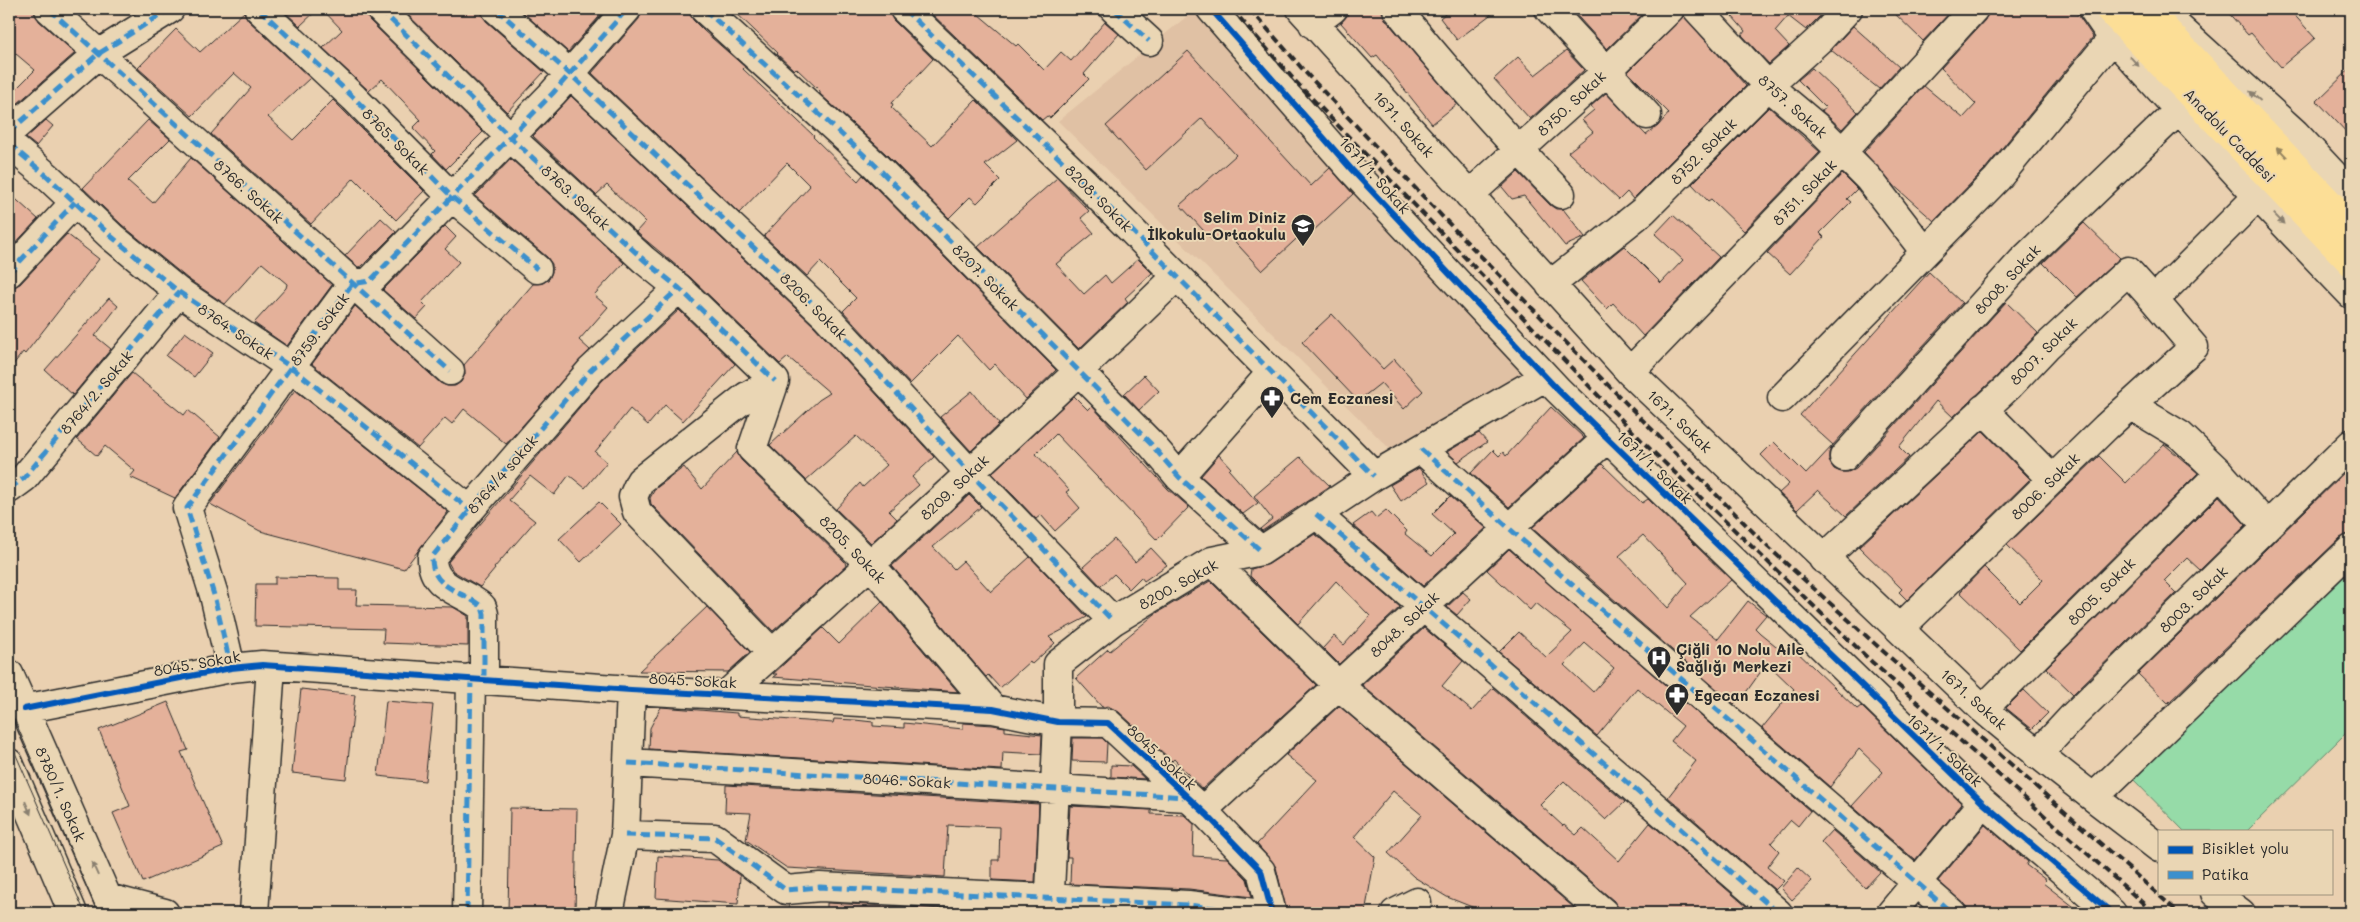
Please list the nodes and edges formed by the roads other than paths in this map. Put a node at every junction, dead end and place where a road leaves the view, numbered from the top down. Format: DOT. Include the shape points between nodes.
graph roads {
  1 [pos="49,9"];
  2 [pos="170,9"];
  3 [pos="259,9"];
  4 [pos="380,9"];
  5 [pos="496,9"];
  6 [pos="627,9"];
  7 [pos="704,9"];
  8 [pos="904,9"];
  9 [pos="1114,9"];
  10 [pos="1211,9"];
  11 [pos="1398,9"];
  12 [pos="1549,9"];
  13 [pos="1670,9"];
  14 [pos="1697,9"];
  15 [pos="1848,9"];
  16 [pos="1974,9"];
  17 [pos="2093,9"];
  18 [pos="2109,9"];
  19 [pos="2146,9"];
  20 [pos="2158,9"];
  21 [pos="1316,14"];
  22 [pos="2113,38"];
  23 [pos="1149,41"];
  24 [pos="98,54"];
  25 [pos="1606,72"];
  26 [pos="570,74"];
  27 [pos="1768,86"];
  28 [pos="2179,110"];
  29 [pos="1647,115"];
  30 [pos="9,132"];
  31 [pos="510,137"];
  32 [pos="9,144"];
  33 [pos="1519,151"];
  34 [pos="1842,152"];
  35 [pos="2351,193"];
  36 [pos="1561,194"];
  37 [pos="1469,195"];
  38 [pos="2258,196"];
  39 [pos="452,197"];
  40 [pos="75,202"];
  41 [pos="2351,226"];
  42 [pos="1924,252"];
  43 [pos="2351,262"];
  44 [pos="537,269"];
  45 [pos="9,273"];
  46 [pos="1177,276"];
  47 [pos="352,284"];
  48 [pos="1550,285"];
  49 [pos="679,288"];
  50 [pos="179,292"];
  51 [pos="2351,294"];
  52 [pos="2154,300"];
  53 [pos="291,368"];
  54 [pos="450,372"];
  55 [pos="1079,372"];
  56 [pos="1272,372"];
  57 [pos="1630,372"];
  58 [pos="1546,377"];
  59 [pos="775,381"];
  60 [pos="1782,398"];
  61 [pos="2130,405"];
  62 [pos="1983,409"];
  63 [pos="1607,438"];
  64 [pos="2351,444"];
  65 [pos="1421,449"];
  66 [pos="1844,457"];
  67 [pos="969,472"];
  68 [pos="2220,473"];
  69 [pos="1374,476"];
  70 [pos="1179,477"];
  71 [pos="2052,479"];
  72 [pos="9,489"];
  73 [pos="470,510"];
  74 [pos="1316,514"];
  75 [pos="2267,526"];
  76 [pos="1509,528"];
  77 [pos="2351,549"];
  78 [pos="1261,551"];
  79 [pos="1823,559"];
  80 [pos="1212,561"];
  81 [pos="872,565"];
  82 [pos="1424,607"];
  83 [pos="1113,621"];
  84 [pos="1899,629"];
  85 [pos="772,654"];
  86 [pos="271,666"];
  87 [pos="231,668"];
  88 [pos="9,674"];
  89 [pos="477,679"];
  90 [pos="1338,685"];
  91 [pos="631,690"];
  92 [pos="727,694"];
  93 [pos="24,709"];
  94 [pos="994,709"];
  95 [pos="1983,709"];
  96 [pos="1058,722"];
  97 [pos="2037,755"];
  98 [pos="628,763"];
  99 [pos="9,764"];
  100 [pos="1055,789"];
  101 [pos="2094,797"];
  102 [pos="1983,803"];
  103 [pos="1194,804"];
  104 [pos="625,835"];
  105 [pos="2158,847"];
  106 [pos="1917,883"];
  107 [pos="2216,894"];
  108 [pos="111,906"];
  109 [pos="1049,906"];
  110 [pos="1760,908"];
  111 [pos="73,913"];
  112 [pos="166,913"];
  113 [pos="254,913"];
  114 [pos="467,913"];
  115 [pos="609,913"];
  116 [pos="1254,913"];
  117 [pos="1272,913"];
  118 [pos="1604,913"];
  119 [pos="1891,913"];
  120 [pos="1952,913"];
  121 [pos="2112,913"];
  122 [pos="2241,913"];
  1 -- 24 [label="street, 8766. Sokak"];
  2 -- 24 [label="street"];
  3 -- 39 [label="street, 8765. Sokak" via="354,98"];
  4 -- 31 [label="street, 8763. Sokak"];
  5 -- 26 [label="street, 8206. Sokak"];
  6 -- 26 [label="street, 8759. Sokak"];
  7 -- 55 [label="street, 8207. Sokak" via="874,164"];
  8 -- 46 [label="street, 8208. Sokak"];
  9 -- 23 [label="street"];
  10 -- 58 [label="street, 1671/1. Sokak" via="1352,170"];
  11 -- 33 [label="street"];
  12 -- 25 [label="street"];
  13 -- 25 [label="street, 8750. Sokak"];
  14 -- 27 [label="street, 8757. Sokak"];
  15 -- 27 [label="street, 8752. Sokak"];
  16 -- 34 [label="street, 8751. Sokak"];
  17 -- 22 [label="street"];
  18 -- 43 [label="highway, Anadolu Caddesi"];
  41 -- 19 [label="highway, Anadolu Caddesi, one-way"];
  35 -- 20 [label="street, one-way" via="2295,132"];
  21 -- 37 [label="street, 1671. Sokak"];
  22 -- 28 [label="street, one-way"];
  22 -- 42 [label="street" via="1997,179"];
  24 -- 30 [label="street"];
  24 -- 47 [label="street, 8766. Sokak"];
  25 -- 29 [label="street"];
  25 -- 33 [label="street, 8750. Sokak"];
  26 -- 31 [label="street, 8759. Sokak"];
  26 -- 67 [label="street, 8206. Sokak" via="825,315"];
  27 -- 34 [label="street, 8757. Sokak"];
  27 -- 48 [label="street, 8752. Sokak" via="1643,210"];
  28 -- 38 [label="street"];
  28 -- 66 [label="street, 8008. Sokak" via="2022,261"];
  31 -- 39 [label="street, 8759. Sokak"];
  31 -- 49 [label="street, 8763. Sokak"];
  32 -- 40 [label="street, 8764. Sokak"];
  33 -- 36 [label="street"];
  33 -- 37 [label="street, 8750. Sokak"];
  34 -- 42 [label="street, 8757. Sokak" via="1868,178"];
  34 -- 57 [label="street, 8751. Sokak"];
  37 -- 48 [label="street, 1671. Sokak"];
  38 -- 51 [label="street, one-way"];
  38 -- 52 [label="street"];
  39 -- 44 [label="street, 8765. Sokak"];
  39 -- 47 [label="street, 8759. Sokak" via="370,281"];
  40 -- 45 [label="street"];
  40 -- 50 [label="street, 8764. Sokak"];
  42 -- 60 [label="street"];
  46 -- 55 [label="street, 8209. Sokak"];
  46 -- 56 [label="street, 8208. Sokak"];
  47 -- 53 [label="street, 8759. Sokak"];
  47 -- 54 [label="street, 8766. Sokak"];
  48 -- 57 [label="street, 1671. Sokak"];
  49 -- 59 [label="street, 8763. Sokak"];
  49 -- 73 [label="street, 8764/4 sokak" via="591,370"];
  50 -- 53 [label="street, 8764. Sokak"];
  50 -- 72 [label="street, 8764/2. Sokak" via="24,478"];
  52 -- 61 [label="street, 8006. Sokak" via="2194,347"];
  52 -- 62 [label="street, 8007. Sokak" via="2128,271"];
  53 -- 73 [label="street, 8764. Sokak"];
  53 -- 87 [label="street, 8759. Sokak" via="187,508 214,595"];
  55 -- 67 [label="street, 8209. Sokak"];
  55 -- 70 [label="street, 8207. Sokak"];
  56 -- 69 [label="street, 8208. Sokak"];
  56 -- 70 [label="street"];
  57 -- 79 [label="street, 1671. Sokak"];
  58 -- 63 [label="street, 1671/1. Sokak"];
  58 -- 65 [label="street, 8200. Sokak"];
  59 -- 81 [label="street, 8205. Sokak" via="752,449"];
  59 -- 85 [label="street" via="747,396 640,481 633,497 637,512"];
  61 -- 68 [label="street" via="2180,435"];
  61 -- 71 [label="street, 8006. Sokak"];
  62 -- 71 [label="street"];
  62 -- 79 [label="street, 8007. Sokak"];
  63 -- 76 [label="street, 8048. Sokak"];
  63 -- 102 [label="street, 1671/1. Sokak"];
  64 -- 75 [label="street, 8003. Sokak"];
  65 -- 69 [label="street, 8200. Sokak"];
  65 -- 76 [label="street"];
  67 -- 81 [label="street, 8209. Sokak"];
  67 -- 83 [label="street, 8206. Sokak"];
  68 -- 75 [label="street"];
  68 -- 95 [label="street, 8005. Sokak"];
  69 -- 74 [label="street, 8200. Sokak"];
  70 -- 78 [label="street, 8207. Sokak"];
  71 -- 84 [label="street, 8006. Sokak"];
  73 -- 89 [label="street, 8764/4 sokak" via="432,557 432,566 436,578 482,607"];
  74 -- 78 [label="street, 8200. Sokak"];
  74 -- 82 [label="street"];
  75 -- 97 [label="street, 8003. Sokak"];
  76 -- 82 [label="street, 8048. Sokak"];
  76 -- 106 [label="street"];
  77 -- 101 [label="street"];
  78 -- 80 [label="street, 8200. Sokak"];
  79 -- 84 [label="street, 1671. Sokak"];
  80 -- 83 [label="street, 8200. Sokak"];
  80 -- 90 [label="street"];
  81 -- 85 [label="street, 8209. Sokak"];
  81 -- 94 [label="street, 8205. Sokak"];
  82 -- 90 [label="street, 8048. Sokak"];
  82 -- 110 [label="street"];
  83 -- 96 [label="street, 8200. Sokak" via="1058,664"];
  84 -- 95 [label="street, 1671. Sokak"];
  85 -- 92 [label="street, 8209. Sokak"];
  86 -- 87 [label="street, 8045. Sokak"];
  86 -- 89 [label="street, 8045. Sokak"];
  86 -- 113 [label="street"];
  87 -- 93 [label="street, 8045. Sokak"];
  88 -- 93 [label="street, 8780/1. Sokak"];
  89 -- 91 [label="street, 8045. Sokak"];
  89 -- 114 [label="street"];
  90 -- 103 [label="street, 8048. Sokak"];
  90 -- 118 [label="street"];
  91 -- 92 [label="street, 8045. Sokak"];
  91 -- 98 [label="street"];
  92 -- 94 [label="street, 8045. Sokak"];
  108 -- 93 [label="street, 8780/1. Sokak, one-way"];
  94 -- 96 [label="street, 8045. Sokak"];
  95 -- 97 [label="street, 1671. Sokak"];
  96 -- 100 [label="street, 8200. Sokak"];
  96 -- 103 [label="street, 8045. Sokak" via="1108,723"];
  97 -- 101 [label="street, 1671. Sokak"];
  98 -- 100 [label="street, 8046. Sokak"];
  98 -- 104 [label="street"];
  99 -- 111 [label="street, one-way"];
  100 -- 103 [label="street, 8046. Sokak"];
  100 -- 109 [label="street, 8200. Sokak"];
  101 -- 105 [label="street, 1671. Sokak"];
  102 -- 106 [label="street"];
  102 -- 121 [label="street, 1671/1. Sokak"];
  103 -- 117 [label="street, 8045. Sokak" via="1261,871"];
  104 -- 109 [label="street" via="715,838 786,890 820,887"];
  104 -- 115 [label="street"];
  106 -- 119 [label="street"];
  106 -- 120 [label="street"];
  107 -- 122 [label="street"];
  108 -- 112 [label="street"];
  109 -- 116 [label="street" via="1188,905"];
}
